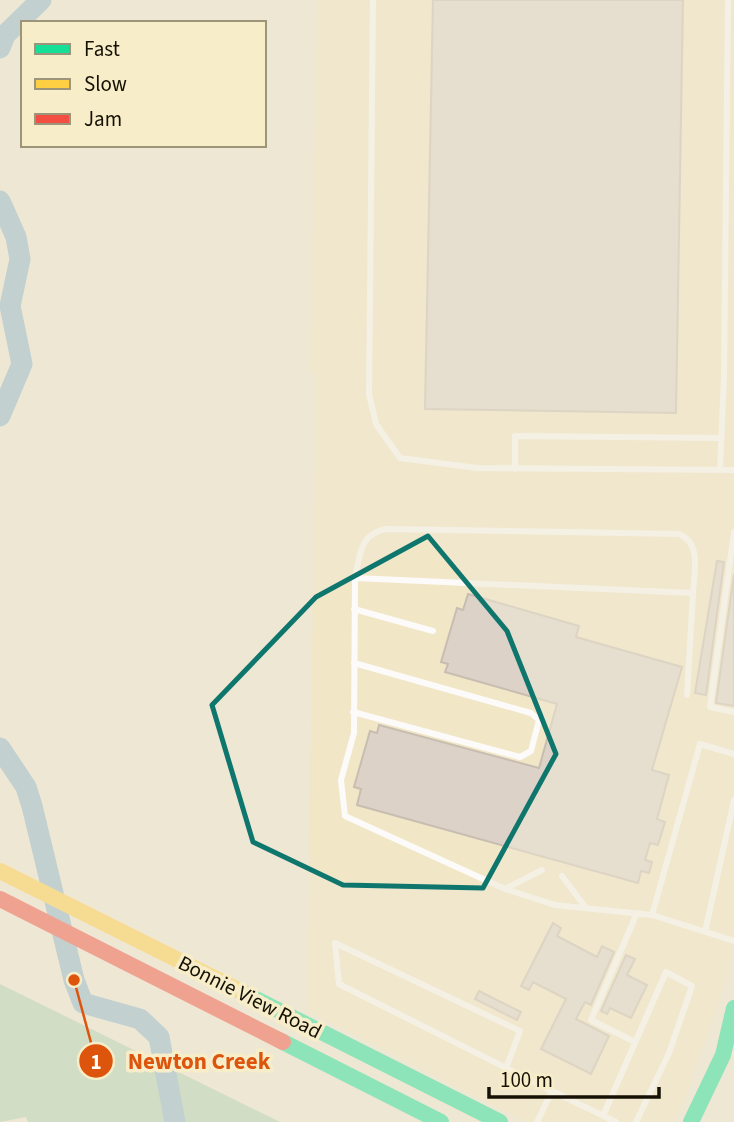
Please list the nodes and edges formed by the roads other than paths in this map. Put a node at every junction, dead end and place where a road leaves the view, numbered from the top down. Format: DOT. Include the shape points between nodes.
graph roads {
  1 [pos="373,0"];
  2 [pos="728,0"];
  3 [pos="721,438"];
  4 [pos="514,469"];
  5 [pos="720,470"];
  6 [pos="734,470"];
  7 [pos="734,532"];
  8 [pos="355,578"];
  9 [pos="693,593"];
  10 [pos="354,609"];
  11 [pos="433,631"];
  12 [pos="354,663"];
  13 [pos="687,695"];
  14 [pos="353,712"];
  15 [pos="734,712"];
  16 [pos="734,754"];
  17 [pos="734,800"];
  18 [pos="542,870"];
  19 [pos="3,872"];
  20 [pos="562,876"];
  21 [pos="505,889"];
  22 [pos="0,898"];
  23 [pos="586,908"];
  24 [pos="637,913"];
  25 [pos="652,915"];
  26 [pos="705,932"];
  27 [pos="734,941"];
  28 [pos="734,1008"];
  29 [pos="635,1042"];
  30 [pos="728,1056"];
  31 [pos="506,1068"];
  32 [pos="552,1091"];
  33 [pos="603,1116"];
  34 [pos="441,1122"];
  35 [pos="500,1122"];
  36 [pos="537,1122"];
  37 [pos="616,1122"];
  38 [pos="636,1122"];
  39 [pos="691,1122"];
  1 -- 4 [label="lane" via="369,394 376,424 400,458"];
  2 -- 3 [label="lane"];
  3 -- 4 [label="lane" via="515,436"];
  3 -- 5 [label="lane"];
  4 -- 5 [label="lane"];
  5 -- 6 [label="lane"];
  7 -- 15 [label="lane" via="710,706"];
  8 -- 9 [label="lane"];
  8 -- 9 [label="lane" via="364,542 373,531 386,529 679,534 695,551"];
  8 -- 10 [label="lane"];
  9 -- 13 [label="lane"];
  10 -- 11 [label="lane"];
  10 -- 12 [label="lane"];
  12 -- 14 [label="lane"];
  12 -- 14 [label="lane" via="531,713 539,720 531,751 520,757"];
  14 -- 21 [label="lane" via="354,733 341,780 345,816"];
  16 -- 25 [label="lane" via="701,744"];
  17 -- 26 [label="lane"];
  18 -- 21 [label="lane"];
  19 -- 35 [label="main road, Bonnie View Road"];
  20 -- 23 [label="lane"];
  21 -- 23 [label="lane" via="555,905"];
  22 -- 34 [label="main road, Bonnie View Road"];
  23 -- 24 [label="lane"];
  24 -- 25 [label="lane"];
  24 -- 29 [label="lane" via="591,1020"];
  25 -- 26 [label="lane"];
  26 -- 27 [label="lane"];
  28 -- 30 [label="main road"];
  29 -- 33 [label="lane"];
  29 -- 38 [label="lane" via="666,972 692,986 669,1054"];
  30 -- 39 [label="main road"];
  31 -- 31 [label="lane" via="339,984 335,943 520,1031"];
  31 -- 32 [label="lane"];
  32 -- 33 [label="lane"];
  32 -- 36 [label="lane"];
  33 -- 37 [label="lane"];
}
